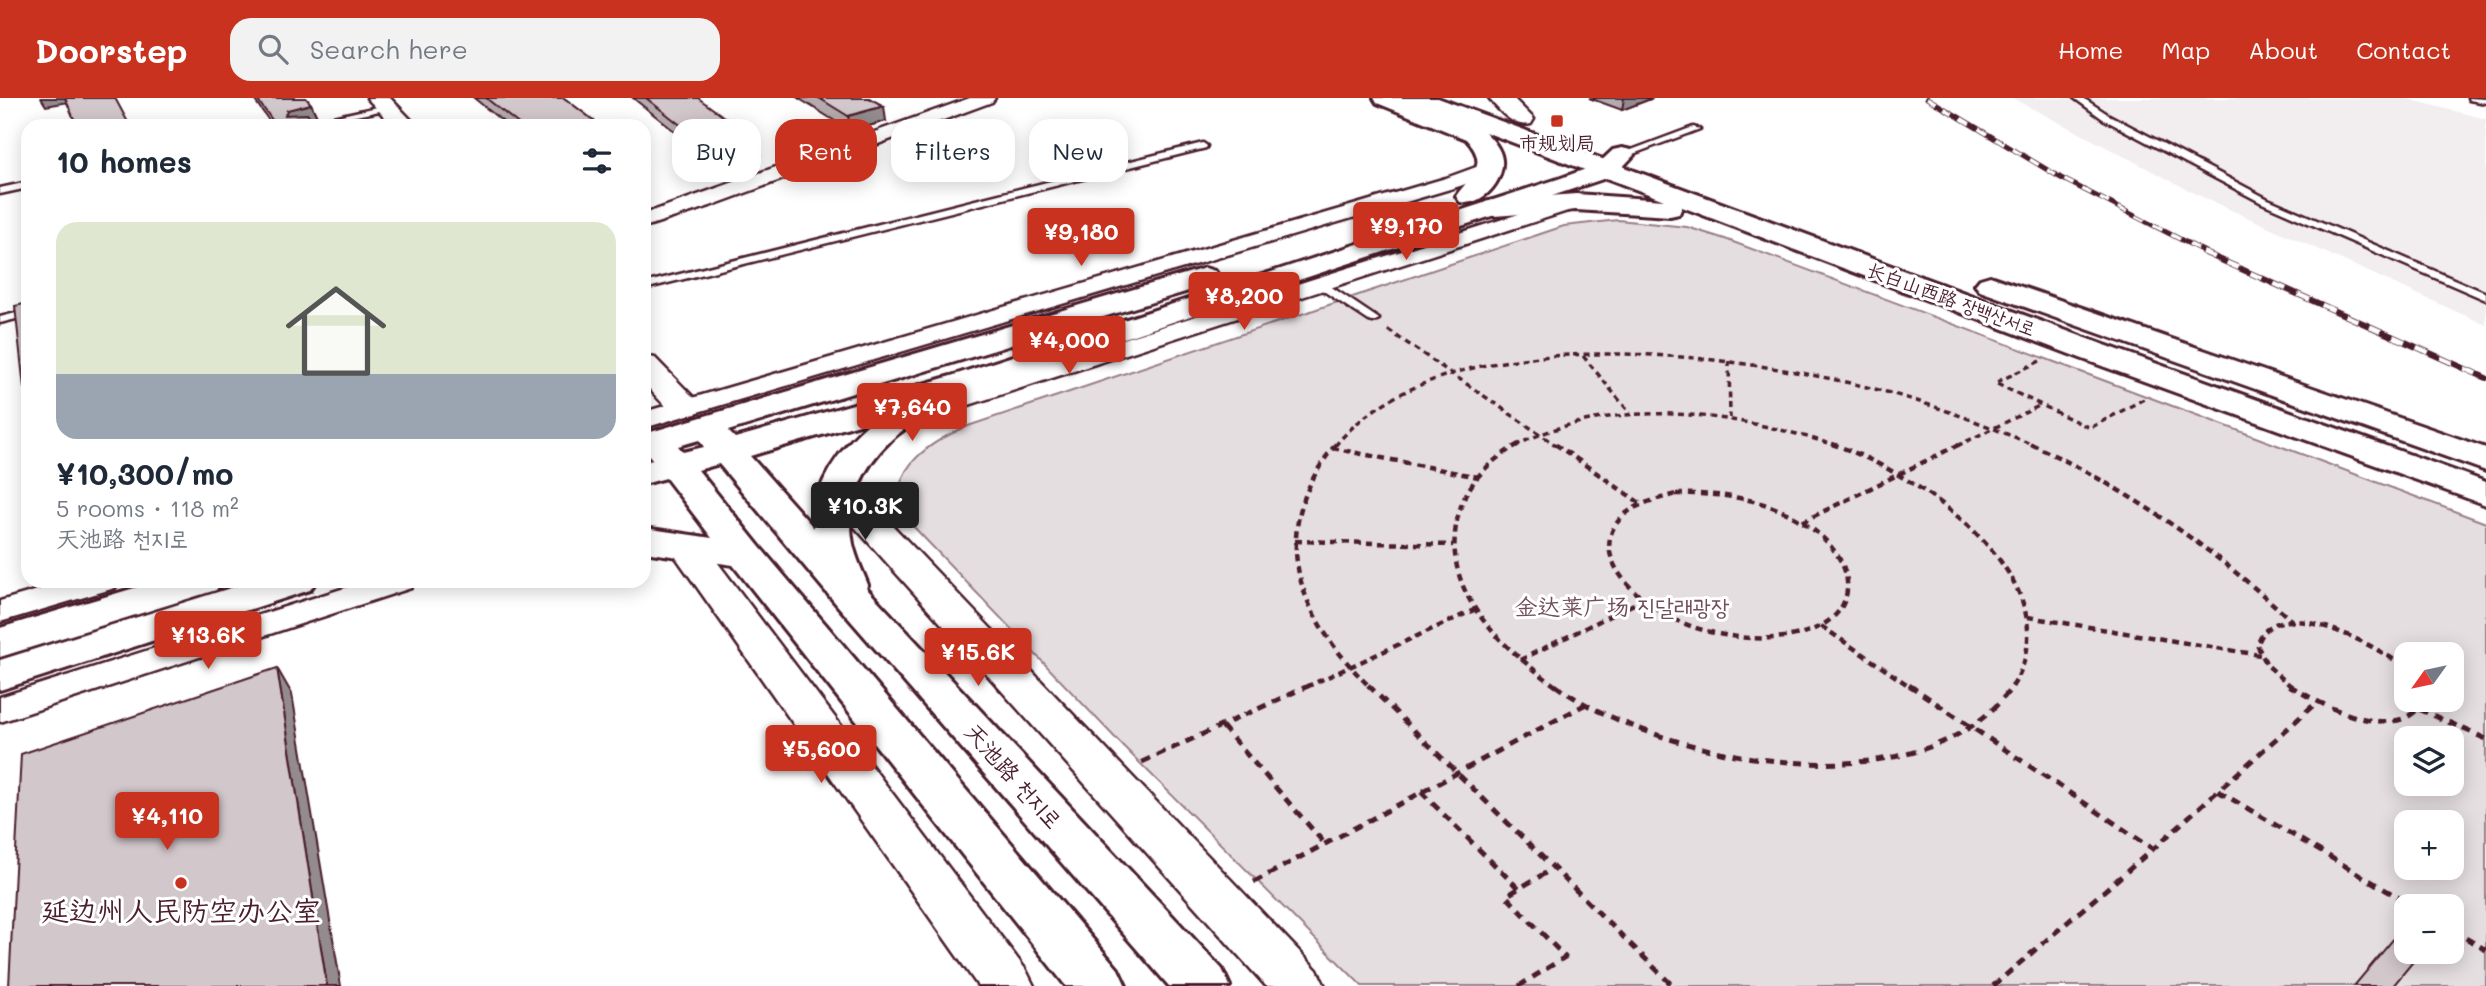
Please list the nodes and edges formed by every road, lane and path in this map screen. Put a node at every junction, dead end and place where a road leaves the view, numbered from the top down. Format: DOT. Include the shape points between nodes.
graph roads {
  1 [pos="986,98"];
  2 [pos="1385,98"];
  3 [pos="1417,98"];
  4 [pos="1467,98"];
  5 [pos="1500,98"];
  6 [pos="2078,98"];
  7 [pos="2472,98"];
  8 [pos="2486,101"];
  9 [pos="382,102"];
  10 [pos="322,119"];
  11 [pos="399,119"];
  12 [pos="1523,119"];
  13 [pos="1696,129"];
  14 [pos="1203,146"];
  15 [pos="1577,159"];
  16 [pos="1614,162"];
  17 [pos="1490,168"];
  18 [pos="21,186"];
  19 [pos="0,191"];
  20 [pos="1482,202"];
  21 [pos="1576,202"];
  22 [pos="1761,216"];
  23 [pos="651,219"];
  24 [pos="651,284"];
  25 [pos="1320,284"];
  26 [pos="2486,297"];
  27 [pos="21,315"];
  28 [pos="1373,319"];
  29 [pos="0,320"];
  30 [pos="1583,356"];
  31 [pos="2044,359"];
  32 [pos="1728,361"];
  33 [pos="651,372"];
  34 [pos="1453,374"];
  35 [pos="963,383"];
  36 [pos="2145,399"];
  37 [pos="2042,405"];
  38 [pos="1630,414"];
  39 [pos="1730,418"];
  40 [pos="898,419"];
  41 [pos="706,429"];
  42 [pos="1992,429"];
  43 [pos="1540,434"];
  44 [pos="1332,448"];
  45 [pos="653,449"];
  46 [pos="2486,460"];
  47 [pos="1898,475"];
  48 [pos="1478,477"];
  49 [pos="839,489"];
  50 [pos="2486,494"];
  51 [pos="1641,504"];
  52 [pos="1801,522"];
  53 [pos="1295,541"];
  54 [pos="665,543"];
  55 [pos="1453,545"];
  56 [pos="745,555"];
  57 [pos="81,588"];
  58 [pos="179,588"];
  59 [pos="274,588"];
  60 [pos="378,588"];
  61 [pos="852,597"];
  62 [pos="1642,600"];
  63 [pos="1476,610"];
  64 [pos="0,612"];
  65 [pos="2028,617"];
  66 [pos="2294,623"];
  67 [pos="1821,626"];
  68 [pos="0,643"];
  69 [pos="2260,655"];
  70 [pos="2394,658"];
  71 [pos="1520,660"];
  72 [pos="1350,667"];
  73 [pos="0,675"];
  74 [pos="2316,703"];
  75 [pos="1586,704"];
  76 [pos="0,710"];
  77 [pos="2414,712"];
  78 [pos="2426,712"];
  79 [pos="1222,726"];
  80 [pos="1971,727"];
  81 [pos="2486,739"];
  82 [pos="1134,765"];
  83 [pos="1457,773"];
  84 [pos="2218,791"];
  85 [pos="1421,792"];
  86 [pos="1325,844"];
  87 [pos="2153,849"];
  88 [pos="1554,868"];
  89 [pos="1250,884"];
  90 [pos="1519,889"];
  91 [pos="2394,895"];
  92 [pos="2464,937"];
  93 [pos="2486,950"];
  94 [pos="1008,986"];
  95 [pos="1099,986"];
  96 [pos="1203,986"];
  97 [pos="1299,986"];
  98 [pos="1519,986"];
  99 [pos="1673,986"];
  100 [pos="1993,986"];
  1 -- 23 [label="street"];
  2 -- 17 [label="main road" via="1475,134 1491,156"];
  3 -- 15 [label="main road"];
  4 -- 12 [label="main road, 长白山西路 장백산서로"];
  5 -- 12 [label="street, 长白山西路 장백산서로"];
  6 -- 26 [label="lane" via="2265,201"];
  7 -- 8 [label="lane"];
  9 -- 10 [label="lane"];
  9 -- 11 [label="street"];
  12 -- 16 [label="main road, 长白山西路 장백산서로"];
  13 -- 16 [label="lane"];
  14 -- 24 [label="lane"];
  15 -- 16 [label="main road"];
  15 -- 20 [label="main road"];
  16 -- 20 [label="main road"];
  16 -- 22 [label="main road, 长白山西路 장백산서로"];
  17 -- 20 [label="main road" via="1479,188"];
  17 -- 41 [label="street"];
  18 -- 19 [label="lane"];
  20 -- 21 [label="main road"];
  20 -- 35 [label="main road"];
  20 -- 41 [label="main road"];
  21 -- 22 [label="main road"];
  21 -- 25 [label="street"];
  22 -- 46 [label="main road, 长白山西路 장백산서로"];
  22 -- 50 [label="main road, 长白山西路 장백산서로"];
  25 -- 28 [label="lane"];
  25 -- 40 [label="street"];
  27 -- 29 [label="lane"];
  28 -- 34 [label="path"];
  30 -- 32 [label="path"];
  30 -- 34 [label="path" via="1522,360"];
  30 -- 38 [label="path"];
  31 -- 37 [label="path" via="1995,383"];
  32 -- 39 [label="path"];
  32 -- 42 [label="path" via="1847,383"];
  33 -- 41 [label="street, 天池路 천지로"];
  34 -- 43 [label="path"];
  34 -- 44 [label="path" via="1396,395 1358,421"];
  35 -- 40 [label="main road"];
  35 -- 41 [label="main road"];
  36 -- 37 [label="path" via="2090,428"];
  37 -- 42 [label="path"];
  38 -- 39 [label="path"];
  38 -- 43 [label="path"];
  39 -- 47 [label="path" via="1828,443"];
  40 -- 49 [label="main road" via="849,465"];
  41 -- 45 [label="main road"];
  41 -- 61 [label="main road, 天池路 천지로"];
  42 -- 47 [label="path"];
  42 -- 66 [label="path" via="2090,473 2144,504 2222,559"];
  43 -- 48 [label="path" via="1501,456"];
  43 -- 51 [label="path"];
  44 -- 48 [label="path"];
  44 -- 53 [label="path" via="1301,506"];
  45 -- 56 [label="main road"];
  47 -- 52 [label="path"];
  47 -- 65 [label="path" via="1938,499 1985,541 2009,576"];
  48 -- 55 [label="path" via="1462,499"];
  49 -- 61 [label="main road" via="834,543"];
  49 -- 97 [label="street"];
  51 -- 52 [label="path" via="1676,494 1727,496 1770,507"];
  51 -- 62 [label="path" via="1616,523 1608,543 1613,566"];
  52 -- 67 [label="path" via="1831,546 1848,579 1846,600"];
  53 -- 55 [label="path"];
  53 -- 72 [label="path" via="1296,561 1315,624"];
  54 -- 56 [label="main road"];
  54 -- 94 [label="street"];
  55 -- 63 [label="path" via="1465,591"];
  56 -- 95 [label="main road"];
  57 -- 64 [label="street"];
  58 -- 68 [label="main road"];
  59 -- 73 [label="main road"];
  60 -- 76 [label="street"];
  61 -- 96 [label="main road, 天池路 천지로"];
  62 -- 67 [label="path" via="1684,623 1734,637 1791,636"];
  62 -- 71 [label="path"];
  63 -- 71 [label="path"];
  63 -- 72 [label="path"];
  65 -- 69 [label="path"];
  65 -- 80 [label="path" via="2024,662 2014,685 1998,706"];
  66 -- 69 [label="path" via="2265,631 2258,640"];
  66 -- 70 [label="path" via="2358,637"];
  67 -- 80 [label="path"];
  69 -- 74 [label="path" via="2278,679"];
  71 -- 75 [label="path"];
  72 -- 79 [label="path"];
  72 -- 83 [label="path"];
  74 -- 77 [label="path" via="2374,719 2406,717"];
  74 -- 84 [label="path"];
  75 -- 80 [label="path" via="1648,733 1698,748 1804,764 1900,755 1941,743"];
  75 -- 83 [label="path"];
  78 -- 81 [label="path"];
  79 -- 82 [label="path"];
  79 -- 86 [label="path"];
  80 -- 87 [label="path"];
  83 -- 85 [label="path"];
  83 -- 88 [label="path"];
  84 -- 87 [label="path"];
  84 -- 91 [label="path"];
  85 -- 86 [label="path"];
  85 -- 90 [label="path"];
  86 -- 89 [label="path"];
  87 -- 100 [label="path"];
  88 -- 90 [label="path"];
  88 -- 99 [label="path"];
  90 -- 98 [label="path" via="1506,896 1564,957"];
  92 -- 93 [label="path"];
}
